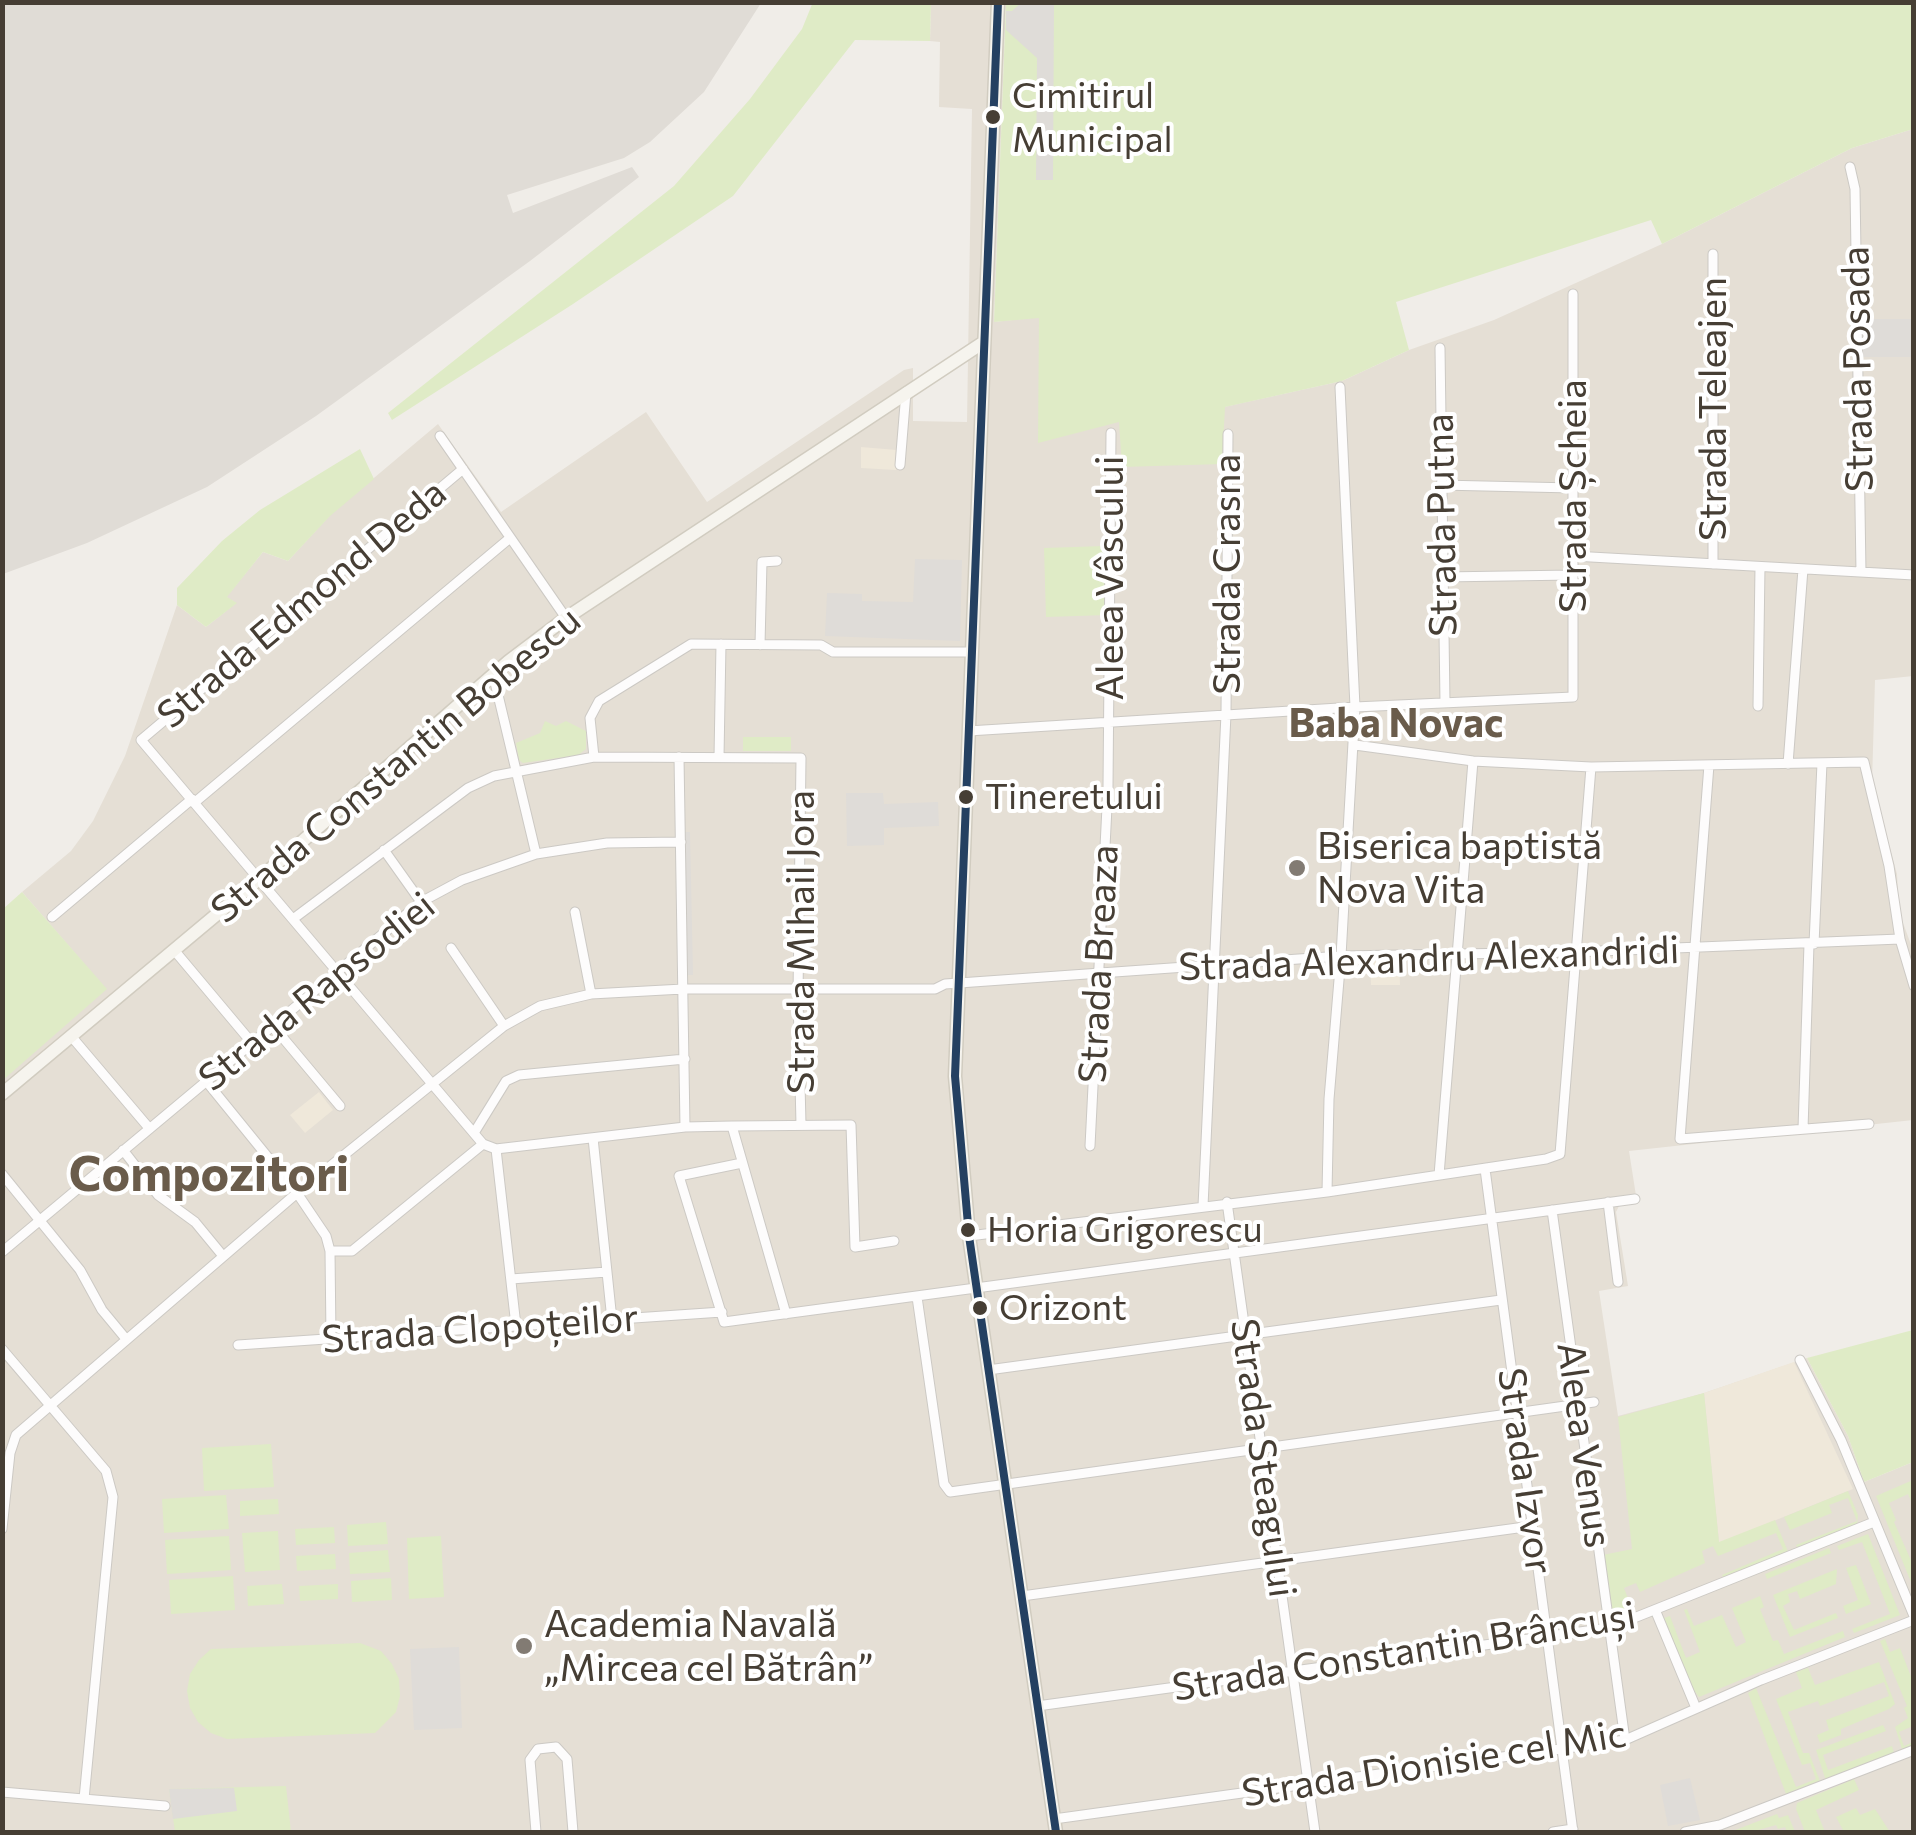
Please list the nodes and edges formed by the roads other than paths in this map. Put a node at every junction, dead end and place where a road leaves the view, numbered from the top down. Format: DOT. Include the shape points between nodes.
graph roads {
  1 [pos="998,2"];
  2 [pos="1850,167"];
  3 [pos="1713,254"];
  4 [pos="1573,294"];
  5 [pos="984,342"];
  6 [pos="1440,348"];
  7 [pos="1340,387"];
  8 [pos="906,392"];
  9 [pos="1111,433"];
  10 [pos="1228,434"];
  11 [pos="440,436"];
  12 [pos="900,465"];
  13 [pos="463,469"];
  14 [pos="1440,485"];
  15 [pos="1573,488"];
  16 [pos="510,538"];
  17 [pos="1573,556"];
  18 [pos="777,561"];
  19 [pos="1713,564"];
  20 [pos="1760,567"];
  21 [pos="1803,569"];
  22 [pos="1861,572"];
  23 [pos="1573,576"];
  24 [pos="1914,576"];
  25 [pos="1442,577"];
  26 [pos="566,618"];
  27 [pos="721,644"];
  28 [pos="760,644"];
  29 [pos="972,652"];
  30 [pos="493,674"];
  31 [pos="1445,703"];
  32 [pos="1355,706"];
  33 [pos="1758,706"];
  34 [pos="1226,714"];
  35 [pos="1109,722"];
  36 [pos="968,731"];
  37 [pos="1354,744"];
  38 [pos="594,757"];
  39 [pos="679,757"];
  40 [pos="719,757"];
  41 [pos="1473,761"];
  42 [pos="1822,763"];
  43 [pos="1788,764"];
  44 [pos="1708,765"];
  45 [pos="1591,767"];
  46 [pos="516,770"];
  47 [pos="193,801"];
  48 [pos="680,842"];
  49 [pos="384,850"];
  50 [pos="536,854"];
  51 [pos="259,879"];
  52 [pos="420,902"];
  53 [pos="575,912"];
  54 [pos="52,916"];
  55 [pos="293,920"];
  56 [pos="1900,940"];
  57 [pos="1811,944"];
  58 [pos="1695,947"];
  59 [pos="452,948"];
  60 [pos="174,950"];
  61 [pos="1575,952"];
  62 [pos="1458,954"];
  63 [pos="1342,956"];
  64 [pos="1216,967"];
  65 [pos="338,972"];
  66 [pos="1098,974"];
  67 [pos="1914,986"];
  68 [pos="683,989"];
  69 [pos="801,989"];
  70 [pos="958,990"];
  71 [pos="591,994"];
  72 [pos="273,1026"];
  73 [pos="504,1026"];
  74 [pos="71,1036"];
  75 [pos="252,1043"];
  76 [pos="685,1059"];
  77 [pos="206,1081"];
  78 [pos="432,1083"];
  79 [pos="2,1094"];
  80 [pos="340,1106"];
  81 [pos="1869,1124"];
  82 [pos="801,1125"];
  83 [pos="732,1126"];
  84 [pos="686,1127"];
  85 [pos="150,1128"];
  86 [pos="1803,1129"];
  87 [pos="474,1133"];
  88 [pos="594,1138"];
  89 [pos="484,1144"];
  90 [pos="1090,1146"];
  91 [pos="496,1149"];
  92 [pos="123,1150"];
  93 [pos="742,1163"];
  94 [pos="1484,1168"];
  95 [pos="2,1174"];
  96 [pos="1439,1176"];
  97 [pos="1328,1192"];
  98 [pos="297,1194"];
  99 [pos="1635,1199"];
  100 [pos="1227,1202"];
  101 [pos="1608,1202"];
  102 [pos="1203,1206"];
  103 [pos="1552,1210"];
  104 [pos="1490,1219"];
  105 [pos="40,1220"];
  106 [pos="970,1236"];
  107 [pos="894,1241"];
  108 [pos="330,1251"];
  109 [pos="2,1252"];
  110 [pos="1234,1254"];
  111 [pos="223,1256"];
  112 [pos="606,1272"];
  113 [pos="511,1279"];
  114 [pos="1618,1282"];
  115 [pos="977,1290"];
  116 [pos="917,1297"];
  117 [pos="1502,1300"];
  118 [pos="786,1314"];
  119 [pos="723,1317"];
  120 [pos="612,1320"];
  121 [pos="516,1326"];
  122 [pos="1246,1336"];
  123 [pos="331,1338"];
  124 [pos="126,1339"];
  125 [pos="238,1345"];
  126 [pos="2,1349"];
  127 [pos="1800,1360"];
  128 [pos="13,1361"];
  129 [pos="2,1370"];
  130 [pos="988,1370"];
  131 [pos="1594,1402"];
  132 [pos="50,1404"];
  133 [pos="1579,1404"];
  134 [pos="1517,1414"];
  135 [pos="1261,1449"];
  136 [pos="1005,1484"];
  137 [pos="4,1497"];
  138 [pos="1874,1522"];
  139 [pos="1532,1526"];
  140 [pos="2,1529"];
  141 [pos="1277,1561"];
  142 [pos="1022,1596"];
  143 [pos="1656,1612"];
  144 [pos="1914,1618"];
  145 [pos="1610,1628"];
  146 [pos="1547,1637"];
  147 [pos="1292,1672"];
  148 [pos="1038,1706"];
  149 [pos="1696,1708"];
  150 [pos="1625,1740"];
  151 [pos="1562,1749"];
  152 [pos="1914,1750"];
  153 [pos="1309,1786"];
  154 [pos="2,1792"];
  155 [pos="84,1799"];
  156 [pos="165,1806"];
  157 [pos="1056,1826"];
  158 [pos="1573,1831"];
  159 [pos="536,1832"];
  160 [pos="573,1832"];
  161 [pos="1316,1832"];
  162 [pos="1554,1832"];
  163 [pos="1686,1832"];
  1 -- 5 [label="main road"];
  2 -- 22 [label="street, Strada Posada"];
  3 -- 19 [label="street, Strada Teleajen"];
  4 -- 15 [label="street, Strada Șcheia"];
  5 -- 8 [label="main road, Strada Constantin Bobescu"];
  5 -- 29 [label="main road"];
  6 -- 14 [label="street, Strada Putna"];
  7 -- 32 [label="street"];
  8 -- 12 [label="street"];
  8 -- 26 [label="main road, Strada Constantin Bobescu"];
  9 -- 35 [label="street, Aleea Vâscului"];
  10 -- 34 [label="street, Strada Crasna"];
  11 -- 13 [label="street"];
  13 -- 16 [label="street"];
  13 -- 47 [label="street, Strada Edmond Deda" via="141,740"];
  14 -- 15 [label="street"];
  14 -- 25 [label="street, Strada Putna"];
  15 -- 17 [label="street, Strada Șcheia"];
  16 -- 26 [label="street"];
  16 -- 47 [label="street"];
  17 -- 19 [label="street"];
  17 -- 23 [label="street, Strada Șcheia"];
  18 -- 28 [label="street" via="762,562"];
  19 -- 20 [label="street"];
  20 -- 21 [label="street"];
  20 -- 33 [label="street"];
  21 -- 22 [label="street"];
  21 -- 43 [label="street"];
  22 -- 24 [label="street"];
  23 -- 25 [label="street"];
  23 -- 31 [label="street, Strada Șcheia" via="1574,697"];
  25 -- 31 [label="street, Strada Putna"];
  26 -- 30 [label="main road, Strada Constantin Bobescu"];
  27 -- 28 [label="street"];
  27 -- 38 [label="street" via="691,644 599,701 590,718"];
  27 -- 40 [label="street"];
  28 -- 29 [label="street" via="821,645 833,652"];
  29 -- 36 [label="main road"];
  30 -- 46 [label="street"];
  30 -- 51 [label="main road, Strada Constantin Bobescu"];
  31 -- 32 [label="street"];
  32 -- 34 [label="street"];
  32 -- 37 [label="street"];
  34 -- 35 [label="street"];
  34 -- 64 [label="street, Strada Crasna"];
  35 -- 36 [label="street"];
  35 -- 66 [label="street, Strada Breaza"];
  36 -- 70 [label="main road"];
  37 -- 41 [label="street"];
  37 -- 63 [label="street"];
  38 -- 39 [label="street"];
  38 -- 46 [label="street"];
  39 -- 40 [label="street"];
  39 -- 48 [label="street"];
  40 -- 69 [label="street, Strada Mihail Jora" via="801,758"];
  41 -- 45 [label="street"];
  41 -- 62 [label="street"];
  42 -- 43 [label="street"];
  42 -- 56 [label="street" via="1864,762"];
  42 -- 57 [label="street"];
  43 -- 44 [label="street"];
  44 -- 45 [label="street"];
  44 -- 58 [label="street"];
  45 -- 61 [label="street"];
  46 -- 49 [label="street" via="468,788"];
  46 -- 50 [label="street"];
  47 -- 51 [label="street"];
  47 -- 54 [label="street"];
  48 -- 50 [label="street, Strada Rapsodiei" via="607,843"];
  48 -- 68 [label="street"];
  49 -- 52 [label="street"];
  49 -- 55 [label="street"];
  50 -- 52 [label="street, Strada Rapsodiei"];
  51 -- 55 [label="street"];
  51 -- 60 [label="main road, Strada Constantin Bobescu"];
  52 -- 65 [label="street, Strada Rapsodiei"];
  53 -- 71 [label="street"];
  55 -- 65 [label="street"];
  56 -- 57 [label="street, Strada Alexandru Alexandridi"];
  56 -- 67 [label="street"];
  57 -- 58 [label="street, Strada Alexandru Alexandridi"];
  57 -- 86 [label="street"];
  58 -- 61 [label="street, Strada Alexandru Alexandridi"];
  58 -- 86 [label="street" via="1680,1139"];
  59 -- 73 [label="street"];
  60 -- 74 [label="main road, Strada Constantin Bobescu"];
  60 -- 75 [label="street"];
  61 -- 62 [label="street, Strada Alexandru Alexandridi"];
  61 -- 94 [label="street" via="1560,1154"];
  62 -- 63 [label="street, Strada Alexandru Alexandridi"];
  62 -- 96 [label="street"];
  63 -- 64 [label="street, Strada Alexandru Alexandridi"];
  63 -- 97 [label="street"];
  64 -- 66 [label="street, Strada Alexandru Alexandridi"];
  64 -- 102 [label="street, Strada Crasna"];
  65 -- 72 [label="street, Strada Rapsodiei"];
  65 -- 78 [label="street"];
  66 -- 70 [label="street, Strada Alexandru Alexandridi"];
  66 -- 90 [label="street, Strada Breaza"];
  68 -- 69 [label="street, Strada Alexandru Alexandridi"];
  68 -- 71 [label="street, Strada Alexandru Alexandridi"];
  68 -- 76 [label="street"];
  69 -- 70 [label="street, Strada Alexandru Alexandridi" via="945,984"];
  69 -- 82 [label="street, Strada Mihail Jora"];
  70 -- 106 [label="main road" via="957,1123"];
  71 -- 73 [label="street, Strada Alexandru Alexandridi" via="540,1006"];
  72 -- 75 [label="street, Strada Rapsodiei"];
  72 -- 80 [label="street"];
  73 -- 78 [label="street, Strada Alexandru Alexandridi"];
  74 -- 79 [label="main road, Strada Constantin Bobescu"];
  74 -- 85 [label="street"];
  75 -- 77 [label="street, Strada Rapsodiei"];
  76 -- 84 [label="street"];
  76 -- 87 [label="street" via="518,1076 506,1081"];
  77 -- 85 [label="street, Strada Rapsodiei"];
  77 -- 98 [label="street"];
  78 -- 87 [label="street"];
  78 -- 98 [label="street, Strada Alexandru Alexandridi"];
  81 -- 86 [label="street"];
  82 -- 83 [label="street"];
  82 -- 107 [label="street" via="851,1125 856,1247"];
  83 -- 84 [label="street"];
  83 -- 93 [label="street"];
  84 -- 88 [label="street"];
  85 -- 92 [label="street, Strada Rapsodiei"];
  87 -- 89 [label="street"];
  88 -- 91 [label="street"];
  88 -- 112 [label="street"];
  89 -- 91 [label="street"];
  89 -- 108 [label="street" via="352,1251"];
  91 -- 113 [label="street"];
  92 -- 105 [label="street, Strada Rapsodiei"];
  92 -- 111 [label="street" via="158,1195 196,1222"];
  93 -- 118 [label="street"];
  93 -- 119 [label="street" via="679,1176"];
  94 -- 96 [label="street"];
  94 -- 104 [label="street, Strada Izvor"];
  95 -- 105 [label="street"];
  96 -- 97 [label="street"];
  97 -- 100 [label="street"];
  98 -- 108 [label="street"];
  98 -- 111 [label="street, Strada Alexandru Alexandridi"];
  99 -- 101 [label="street, Strada Clopoțeilor"];
  100 -- 102 [label="street"];
  100 -- 110 [label="street, Strada Steagului"];
  101 -- 103 [label="street, Strada Clopoțeilor"];
  101 -- 114 [label="street"];
  102 -- 106 [label="street"];
  103 -- 104 [label="street, Strada Clopoțeilor"];
  103 -- 133 [label="street, Aleea Venus"];
  104 -- 110 [label="street, Strada Clopoțeilor"];
  104 -- 117 [label="street, Strada Izvor"];
  105 -- 109 [label="street, Strada Rapsodiei"];
  105 -- 124 [label="street"];
  106 -- 115 [label="main road"];
  108 -- 123 [label="street"];
  110 -- 115 [label="street, Strada Clopoțeilor"];
  110 -- 122 [label="street, Strada Steagului"];
  111 -- 124 [label="street, Strada Alexandru Alexandridi"];
  112 -- 113 [label="street"];
  112 -- 120 [label="street"];
  113 -- 121 [label="street"];
  115 -- 116 [label="street, Strada Clopoțeilor"];
  115 -- 130 [label="main road"];
  116 -- 118 [label="street, Strada Clopoțeilor"];
  116 -- 136 [label="street" via="946,1489"];
  117 -- 122 [label="street"];
  117 -- 134 [label="street, Strada Izvor"];
  118 -- 119 [label="street, Strada Clopoțeilor"];
  119 -- 120 [label="street, Strada Clopoțeilor"];
  120 -- 121 [label="street, Strada Clopoțeilor"];
  121 -- 123 [label="street, Strada Clopoțeilor"];
  122 -- 130 [label="street"];
  122 -- 135 [label="street, Strada Steagului"];
  123 -- 125 [label="street, Strada Clopoțeilor"];
  124 -- 132 [label="street, Strada Alexandru Alexandridi"];
  126 -- 128 [label="street"];
  127 -- 138 [label="street"];
  128 -- 129 [label="street"];
  128 -- 132 [label="street"];
  130 -- 136 [label="main road"];
  131 -- 133 [label="street"];
  132 -- 137 [label="street, Strada Alexandru Alexandridi" via="16,1435"];
  132 -- 155 [label="street" via="106,1471 113,1498"];
  133 -- 134 [label="street"];
  133 -- 145 [label="street, Aleea Venus"];
  134 -- 135 [label="street"];
  134 -- 139 [label="street, Strada Izvor"];
  135 -- 136 [label="street"];
  135 -- 141 [label="street, Strada Steagului"];
  136 -- 142 [label="main road"];
  137 -- 140 [label="street, Strada Alexandru Alexandridi"];
  138 -- 143 [label="street, Strada Constantin Brâncuși"];
  138 -- 144 [label="street"];
  139 -- 141 [label="street"];
  139 -- 146 [label="street, Strada Izvor"];
  141 -- 142 [label="street"];
  141 -- 147 [label="street, Strada Steagului"];
  142 -- 148 [label="main road"];
  143 -- 145 [label="street, Strada Constantin Brâncuși"];
  143 -- 149 [label="street"];
  144 -- 149 [label="street, Strada Dionisie cel Mic"];
  145 -- 146 [label="street, Strada Constantin Brâncuși"];
  145 -- 150 [label="street, Aleea Venus"];
  146 -- 147 [label="street, Strada Constantin Brâncuși"];
  146 -- 151 [label="street, Strada Izvor"];
  147 -- 148 [label="street, Strada Constantin Brâncuși"];
  147 -- 153 [label="street, Strada Steagului"];
  148 -- 157 [label="main road"];
  149 -- 150 [label="street, Strada Dionisie cel Mic"];
  150 -- 151 [label="street, Strada Dionisie cel Mic"];
  151 -- 153 [label="street, Strada Dionisie cel Mic"];
  151 -- 158 [label="street, Strada Izvor"];
  152 -- 163 [label="street" via="1720,1826"];
  153 -- 157 [label="street, Strada Dionisie cel Mic"];
  153 -- 161 [label="street, Strada Steagului"];
  154 -- 155 [label="street"];
  155 -- 156 [label="street"];
  158 -- 162 [label="street"];
  159 -- 160 [label="street" via="530,1760 538,1749 556,1747 568,1759"];
}
